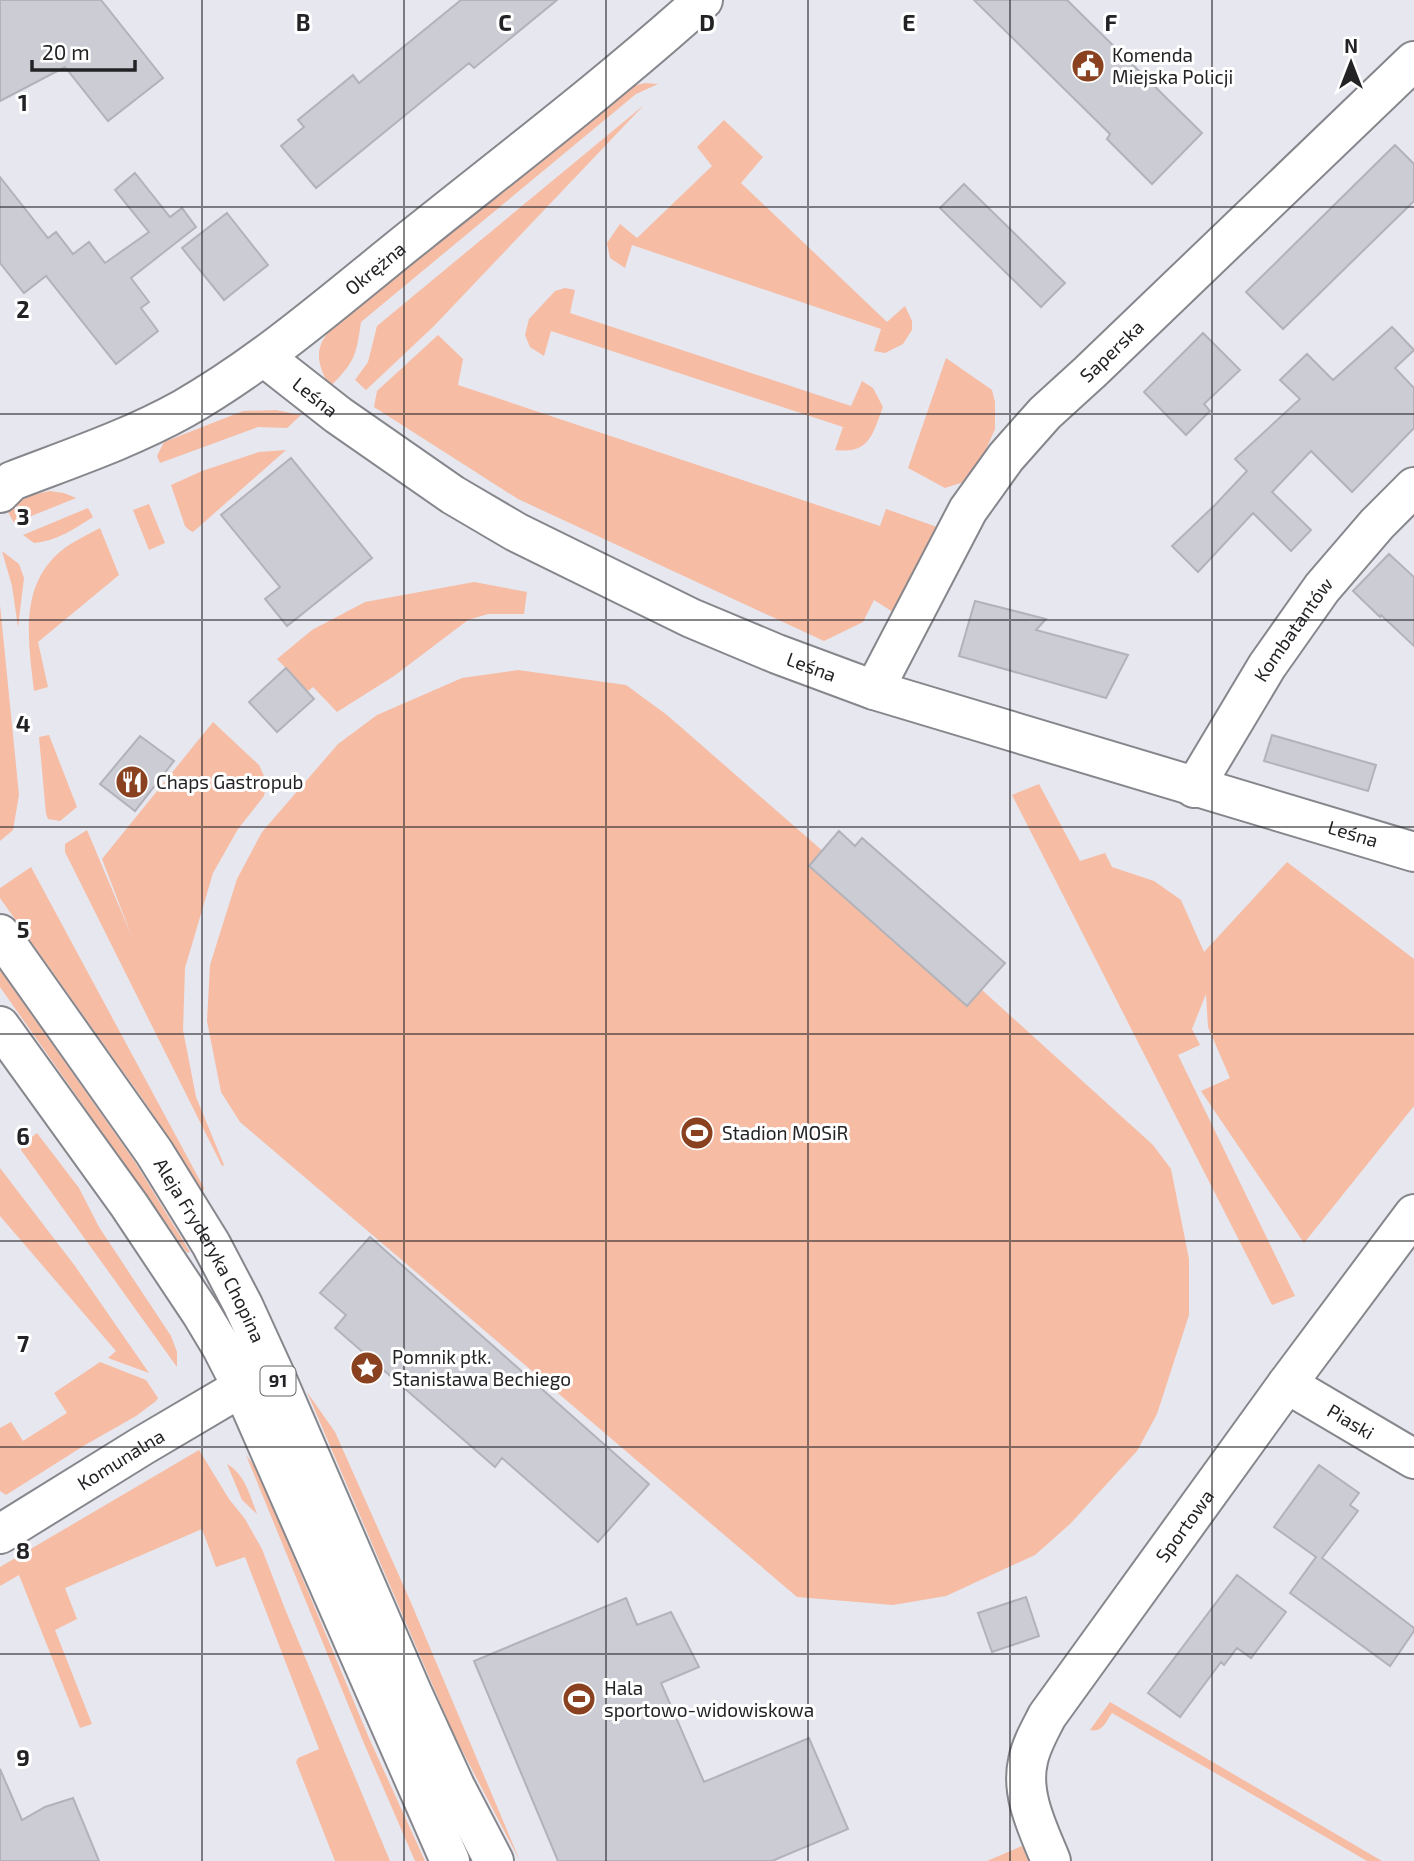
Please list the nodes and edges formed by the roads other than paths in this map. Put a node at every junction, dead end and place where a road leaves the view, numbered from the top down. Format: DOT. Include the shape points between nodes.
graph roads {
  1 [pos="703,0"];
  2 [pos="1414,61"];
  3 [pos="264,357"];
  4 [pos="4,485"];
  5 [pos="1414,487"];
  6 [pos="874,690"];
  7 [pos="1194,788"];
  8 [pos="1408,843"];
  9 [pos="0,934"];
  10 [pos="0,1026"];
  11 [pos="1414,1214"];
  12 [pos="1287,1384"];
  13 [pos="242,1387"];
  14 [pos="1414,1459"];
  15 [pos="0,1534"];
  16 [pos="450,1861"];
  17 [pos="494,1861"];
  18 [pos="1051,1861"];
  1 -- 3 [label="street, Okrężna"];
  2 -- 6 [label="street, Saperska" via="1045,412 1006,457 968,510"];
  3 -- 4 [label="street, Okrężna" via="181,410 129,436"];
  3 -- 6 [label="street, Leśna" via="392,454 516,532 691,618"];
  5 -- 7 [label="street, Kombatantów" via="1322,587 1267,666"];
  6 -- 7 [label="street, Leśna"];
  7 -- 8 [label="street, Leśna"];
  9 -- 17 [label="street, Aleja Fryderyka Chopina / 91" via="154,1152 211,1244 275,1374 455,1786"];
  10 -- 13 [label="street, Aleja Fryderyka Chopina / 91" via="201,1312"];
  11 -- 12 [label="street, Sportowa"];
  12 -- 14 [label="street, Piaski"];
  12 -- 18 [label="street, Sportowa" via="1047,1716 1027,1762 1027,1782 1030,1807"];
  13 -- 15 [label="street, Komunalna"];
  13 -- 16 [label="street, Aleja Fryderyka Chopina / 91"];
}
